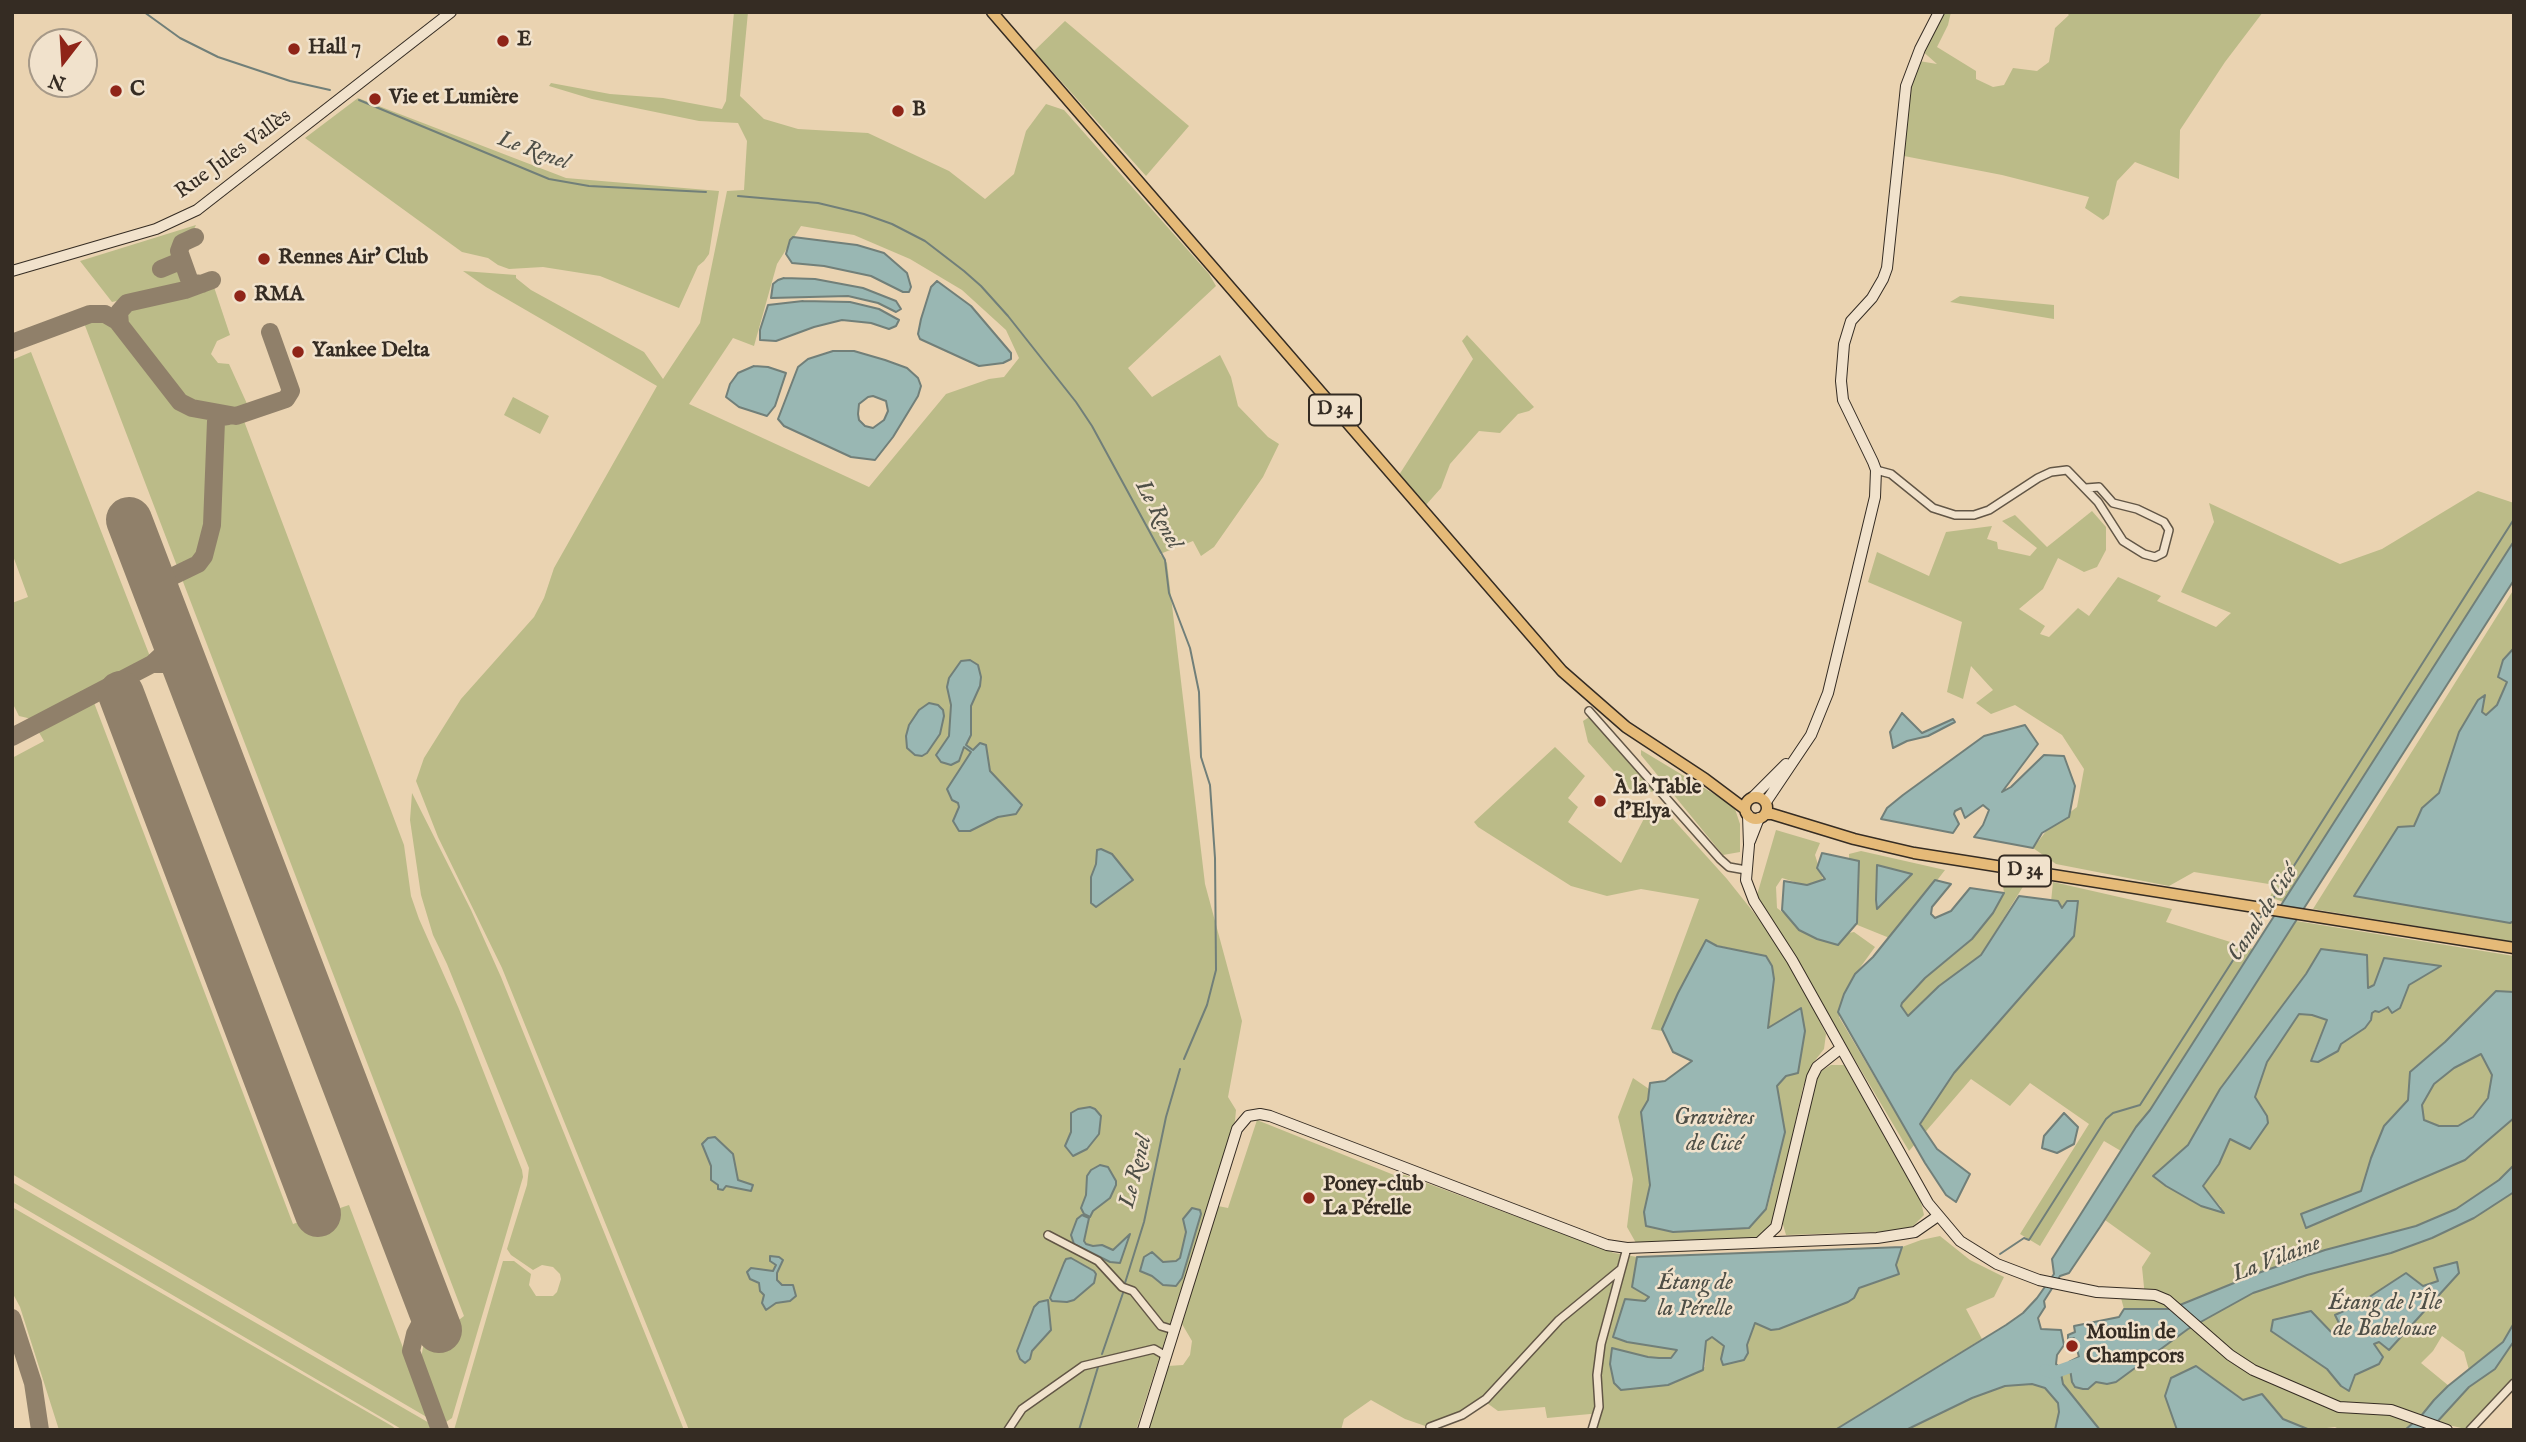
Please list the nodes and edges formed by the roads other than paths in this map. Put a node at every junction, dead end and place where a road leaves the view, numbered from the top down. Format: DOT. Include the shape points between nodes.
graph roads {
  1 [pos="451,12"];
  2 [pos="992,12"];
  3 [pos="1938,12"];
  4 [pos="12,271"];
  5 [pos="1876,470"];
  6 [pos="2086,488"];
  7 [pos="1589,711"];
  8 [pos="1756,807"];
  9 [pos="1746,870"];
  10 [pos="2514,948"];
  11 [pos="1841,1048"];
  12 [pos="1938,1216"];
  13 [pos="1776,1227"];
  14 [pos="1048,1235"];
  15 [pos="1760,1242"];
  16 [pos="1784,1242"];
  17 [pos="1628,1248"];
  18 [pos="1621,1269"];
  19 [pos="1174,1330"];
  20 [pos="1166,1356"];
  21 [pos="2514,1383"];
  22 [pos="1430,1427"];
  23 [pos="2446,1429"];
  24 [pos="1008,1430"];
  25 [pos="1143,1430"];
  26 [pos="1592,1430"];
  27 [pos="2470,1430"];
  1 -- 4 [label="main road, Rue Jules Vallès" via="197,210 156,229"];
  2 -- 8 [label="main road, D 34" via="1549,657 1626,727"];
  3 -- 5 [label="main road" via="1906,86 1884,279 1852,321 1844,344 1843,400"];
  5 -- 6 [label="street" via="1891,474 1933,508 1955,515 1989,510 2038,478 2061,469"];
  5 -- 8 [label="main road" via="1875,498 1835,672 1800,753"];
  6 -- 6 [label="street" via="2123,541 2144,554 2155,557 2163,553 2169,530 2164,522 2113,503 2099,487"];
  7 -- 9 [label="street" via="1720,859 1729,867"];
  8 -- 9 [label="main road"];
  8 -- 10 [label="main road, D 34" via="1914,853"];
  9 -- 11 [label="main road" via="1748,890"];
  11 -- 12 [label="main road"];
  11 -- 13 [label="main road" via="1817,1067 1812,1077"];
  12 -- 16 [label="main road" via="1915,1232 1894,1237"];
  12 -- 23 [label="main road" via="1977,1254 2005,1267 2073,1287 2167,1300 2253,1370 2329,1403 2391,1410"];
  13 -- 15 [label="main road"];
  13 -- 16 [label="main road"];
  14 -- 19 [label="street" via="1098,1261 1122,1287 1133,1292 1161,1326"];
  15 -- 16 [label="main road"];
  15 -- 17 [label="main road"];
  17 -- 18 [label="street"];
  17 -- 19 [label="main road" via="1587,1239 1259,1114 1248,1116 1237,1129"];
  18 -- 22 [label="street" via="1559,1320 1486,1399 1462,1415"];
  18 -- 26 [label="street" via="1601,1344 1599,1407"];
  19 -- 20 [label="main road"];
  20 -- 24 [label="street" via="1154,1349 1083,1366 1022,1409"];
  20 -- 25 [label="main road"];
  21 -- 27 [label="street"];
}
